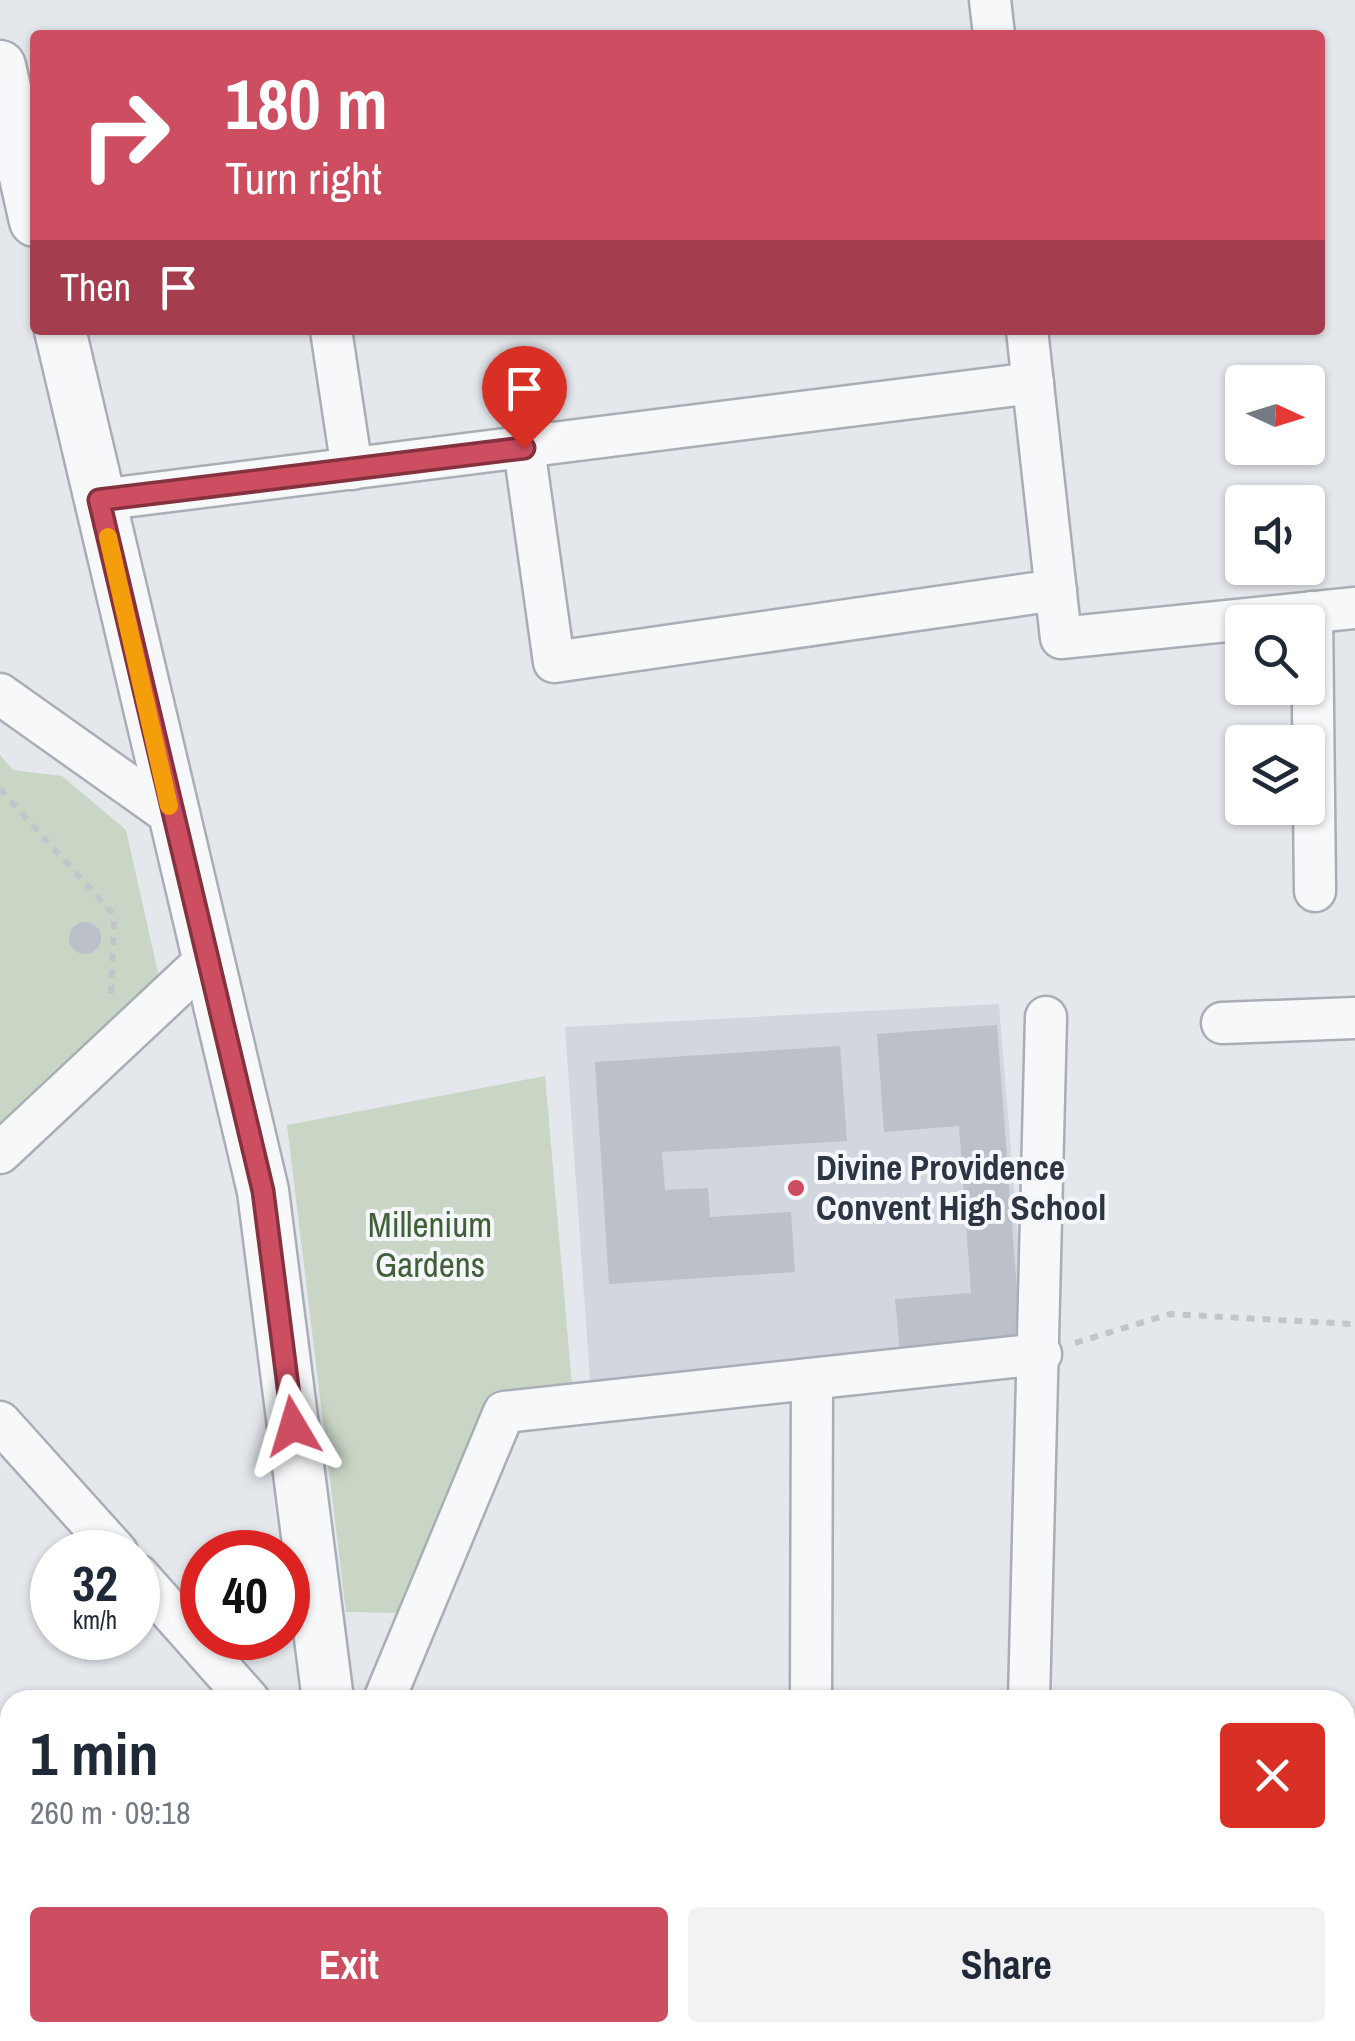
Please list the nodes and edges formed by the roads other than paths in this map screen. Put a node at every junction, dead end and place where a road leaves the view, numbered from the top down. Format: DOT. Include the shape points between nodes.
graph roads {
  1 [pos="990,0"];
  2 [pos="993,30"];
  3 [pos="3,94"];
  4 [pos="30,201"];
  5 [pos="61,335"];
  6 [pos="332,335"];
  7 [pos="1028,335"];
  8 [pos="1033,383"];
  9 [pos="524,448"];
  10 [pos="352,469"];
  11 [pos="99,500"];
  12 [pos="1056,590"];
  13 [pos="1355,608"];
  14 [pos="1325,611"];
  15 [pos="1225,621"];
  16 [pos="0,694"];
  17 [pos="1313,705"];
  18 [pos="172,816"];
  19 [pos="1315,891"];
  20 [pos="208,958"];
  21 [pos="1046,1017"];
  22 [pos="1355,1018"];
  23 [pos="1222,1023"];
  24 [pos="0,1152"];
  25 [pos="1040,1354"];
  26 [pos="812,1381"];
  27 [pos="0,1422"];
  28 [pos="97,1530"];
  29 [pos="160,1600"];
  30 [pos="240,1690"];
  31 [pos="327,1690"];
  32 [pos="388,1690"];
  33 [pos="810,1690"];
  34 [pos="1029,1690"];
  1 -- 2 [label="street"];
  3 -- 4 [label="street"];
  5 -- 11 [label="street"];
  6 -- 10 [label="street"];
  7 -- 8 [label="street"];
  8 -- 9 [label="street"];
  8 -- 12 [label="street"];
  9 -- 10 [label="street"];
  9 -- 12 [label="street" via="554,662"];
  10 -- 11 [label="street"];
  11 -- 18 [label="street"];
  12 -- 15 [label="street" via="1061,638"];
  13 -- 14 [label="street"];
  16 -- 18 [label="street"];
  17 -- 19 [label="street"];
  18 -- 20 [label="street"];
  20 -- 24 [label="street"];
  20 -- 31 [label="street" via="263,1191"];
  21 -- 25 [label="street"];
  22 -- 23 [label="street"];
  25 -- 26 [label="street"];
  25 -- 34 [label="street"];
  26 -- 32 [label="street" via="504,1412"];
  26 -- 33 [label="street"];
  27 -- 28 [label="street"];
  29 -- 30 [label="street"];
}
